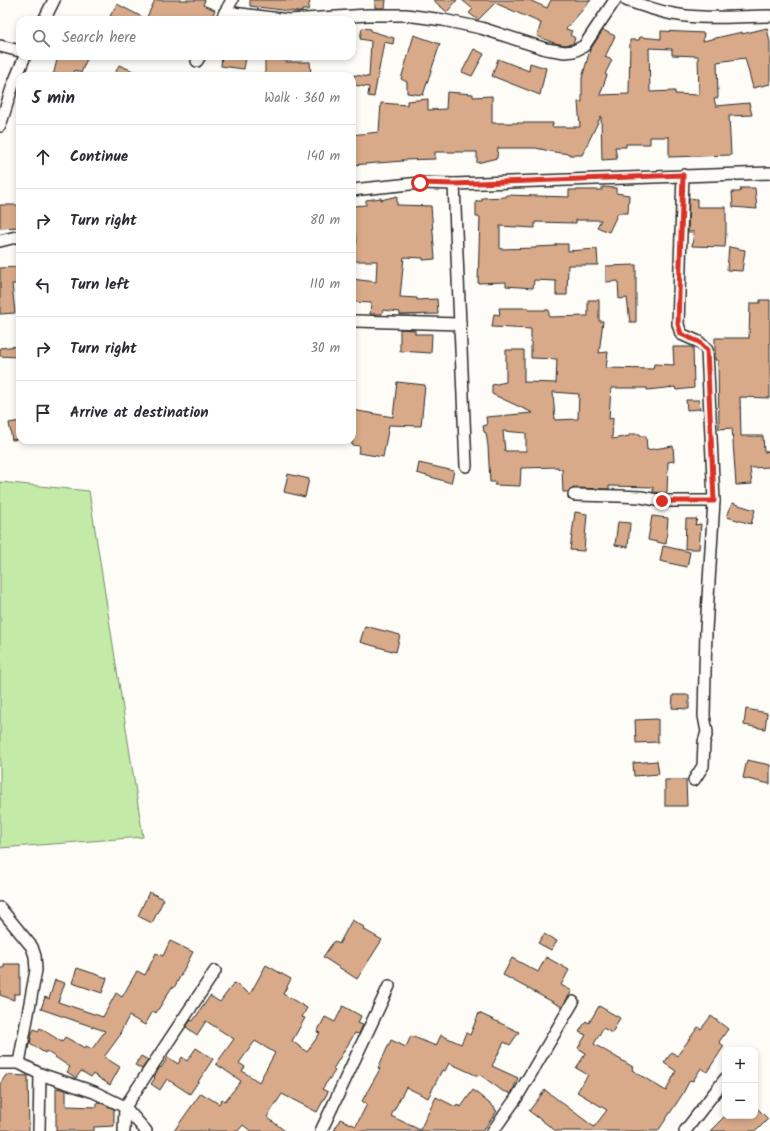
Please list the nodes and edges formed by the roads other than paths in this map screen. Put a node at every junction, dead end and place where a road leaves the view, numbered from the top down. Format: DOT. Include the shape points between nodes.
graph roads {
  1 [pos="54,0"];
  2 [pos="232,0"];
  3 [pos="614,0"];
  4 [pos="626,0"];
  5 [pos="46,16"];
  6 [pos="223,16"];
  7 [pos="352,16"];
  8 [pos="770,16"];
  9 [pos="0,46"];
  10 [pos="16,50"];
  11 [pos="23,60"];
  12 [pos="19,72"];
  13 [pos="16,80"];
  14 [pos="0,126"];
  15 [pos="770,173"];
  16 [pos="683,175"];
  17 [pos="454,184"];
  18 [pos="356,190"];
  19 [pos="16,237"];
  20 [pos="0,241"];
  21 [pos="356,321"];
  22 [pos="460,324"];
  23 [pos="466,466"];
  24 [pos="574,495"];
  25 [pos="714,501"];
  26 [pos="694,780"];
  27 [pos="0,908"];
  28 [pos="215,971"];
  29 [pos="389,986"];
  30 [pos="573,1002"];
  31 [pos="0,1063"];
  32 [pos="19,1063"];
  33 [pos="40,1074"];
  34 [pos="722,1083"];
  35 [pos="125,1107"];
  36 [pos="39,1131"];
  37 [pos="124,1131"];
  38 [pos="146,1131"];
  39 [pos="321,1131"];
  40 [pos="493,1131"];
  41 [pos="685,1131"];
  1 -- 5 [label="street"];
  2 -- 6 [label="street"];
  3 -- 7 [label="street" via="584,46 565,52 443,20 406,15"];
  4 -- 8 [label="street" via="674,14 719,18"];
  9 -- 10 [label="street"];
  11 -- 12 [label="street"];
  13 -- 14 [label="street"];
  15 -- 16 [label="street"];
  16 -- 17 [label="street"];
  16 -- 25 [label="street" via="678,324 681,334 699,342 707,350"];
  17 -- 18 [label="street" via="420,183"];
  17 -- 22 [label="street"];
  19 -- 20 [label="street"];
  21 -- 22 [label="street"];
  22 -- 23 [label="street"];
  24 -- 25 [label="street" via="641,497 662,501"];
  25 -- 26 [label="street" via="706,630 704,716 707,732 703,766"];
  27 -- 32 [label="street" via="32,947 35,956 36,970"];
  28 -- 35 [label="street"];
  29 -- 39 [label="street"];
  30 -- 40 [label="street" via="517,1097"];
  31 -- 32 [label="street"];
  32 -- 33 [label="street"];
  33 -- 35 [label="street" via="94,1092"];
  33 -- 36 [label="street"];
  34 -- 41 [label="street"];
  35 -- 37 [label="street"];
  35 -- 38 [label="street"];
}
